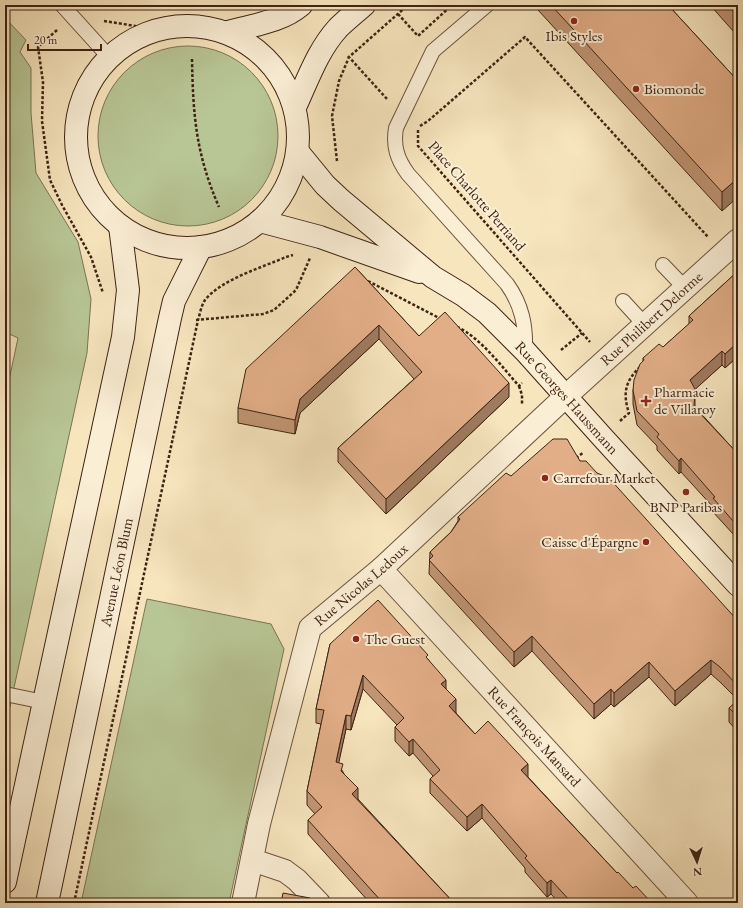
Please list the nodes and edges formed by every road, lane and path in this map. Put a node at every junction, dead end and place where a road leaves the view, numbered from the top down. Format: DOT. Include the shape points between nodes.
graph roads {
  1 [pos="62,5"];
  2 [pos="301,5"];
  3 [pos="364,5"];
  4 [pos="408,5"];
  5 [pos="452,5"];
  6 [pos="487,5"];
  7 [pos="398,14"];
  8 [pos="72,16"];
  9 [pos="161,30"];
  10 [pos="228,32"];
  11 [pos="38,47"];
  12 [pos="109,57"];
  13 [pos="349,57"];
  14 [pos="192,59"];
  15 [pos="387,99"];
  16 [pos="296,105"];
  17 [pos="298,152"];
  18 [pos="338,167"];
  19 [pos="219,207"];
  20 [pos="260,221"];
  21 [pos="120,226"];
  22 [pos="738,240"];
  23 [pos="713,242"];
  24 [pos="201,247"];
  25 [pos="307,254"];
  26 [pos="297,255"];
  27 [pos="663,265"];
  28 [pos="433,277"];
  29 [pos="364,279"];
  30 [pos="685,288"];
  31 [pos="104,295"];
  32 [pos="623,301"];
  33 [pos="198,320"];
  34 [pos="444,320"];
  35 [pos="450,324"];
  36 [pos="645,325"];
  37 [pos="582,333"];
  38 [pos="591,344"];
  39 [pos="560,350"];
  40 [pos="526,351"];
  41 [pos="642,365"];
  42 [pos="524,382"];
  43 [pos="565,397"];
  44 [pos="617,424"];
  45 [pos="586,450"];
  46 [pos="572,454"];
  47 [pos="381,569"];
  48 [pos="738,585"];
  49 [pos="5,694"];
  50 [pos="44,702"];
  51 [pos="252,860"];
  52 [pos="5,882"];
  53 [pos="48,903"];
  54 [pos="74,903"];
  55 [pos="243,903"];
  56 [pos="318,903"];
  57 [pos="687,903"];
  1 -- 8 [label="lane"];
  2 -- 10 [label="main road" via="276,20"];
  3 -- 16 [label="main road" via="338,28 318,56"];
  4 -- 7 [label="path"];
  5 -- 7 [label="path" via="418,36"];
  6 -- 40 [label="lane" via="433,51 396,128 394,138 400,163 408,174 515,295 526,330"];
  7 -- 13 [label="path"];
  8 -- 9 [label="path"];
  8 -- 12 [label="lane"];
  9 -- 10 [label="main road" via="174,26"];
  9 -- 12 [label="main road" via="139,37"];
  10 -- 16 [label="main road" via="263,56 279,74"];
  11 -- 31 [label="path" via="42,82 42,121 50,180 91,257"];
  12 -- 21 [label="main road" via="87,89 78,113 76,144 83,176 98,204"];
  13 -- 15 [label="path"];
  13 -- 18 [label="path" via="339,81 332,116"];
  14 -- 19 [label="path" via="196,134 201,161"];
  16 -- 17 [label="main road"];
  17 -- 20 [label="main road" via="291,178 278,202"];
  17 -- 28 [label="main road, Rue Georges Haussmann" via="341,200"];
  20 -- 24 [label="main road" via="232,238"];
  20 -- 28 [label="main road, Rue Georges Haussmann" via="320,237"];
  21 -- 24 [label="main road" via="145,240 173,247"];
  21 -- 50 [label="main road" via="128,290 122,337"];
  22 -- 30 [label="main road, Rue Philibert Delorme"];
  23 -- 37 [label="path, Place Charlotte Perriand" via="525,37 418,127 418,146"];
  24 -- 53 [label="main road, Avenue Léon Blum" via="174,301 170,318"];
  25 -- 33 [label="path" via="312,254 296,290 274,310 263,314"];
  26 -- 33 [label="path" via="286,257 215,290 204,302"];
  27 -- 30 [label="lane"];
  28 -- 40 [label="main road, Rue Georges Haussmann" via="487,313"];
  29 -- 34 [label="path"];
  30 -- 36 [label="main road, Rue Philibert Delorme"];
  32 -- 36 [label="lane"];
  33 -- 54 [label="path"];
  35 -- 42 [label="path" via="463,330 489,353 519,386"];
  36 -- 43 [label="main road, Rue Philibert Delorme"];
  37 -- 38 [label="path, Place Charlotte Perriand"];
  37 -- 39 [label="path"];
  40 -- 43 [label="main road, Rue Georges Haussmann"];
  41 -- 44 [label="path" via="628,380 629,413"];
  43 -- 47 [label="main road, Rue Nicolas Ledoux"];
  43 -- 48 [label="main road, Rue Georges Haussmann"];
  45 -- 46 [label="path" via="577,458"];
  47 -- 51 [label="main road, Rue Nicolas Ledoux" via="310,628"];
  47 -- 57 [label="main road, Rue François Mansard"];
  49 -- 50 [label="lane"];
  50 -- 52 [label="main road"];
  51 -- 55 [label="main road, Rue Nicolas Ledoux"];
  51 -- 56 [label="main road" via="285,871"];
}
